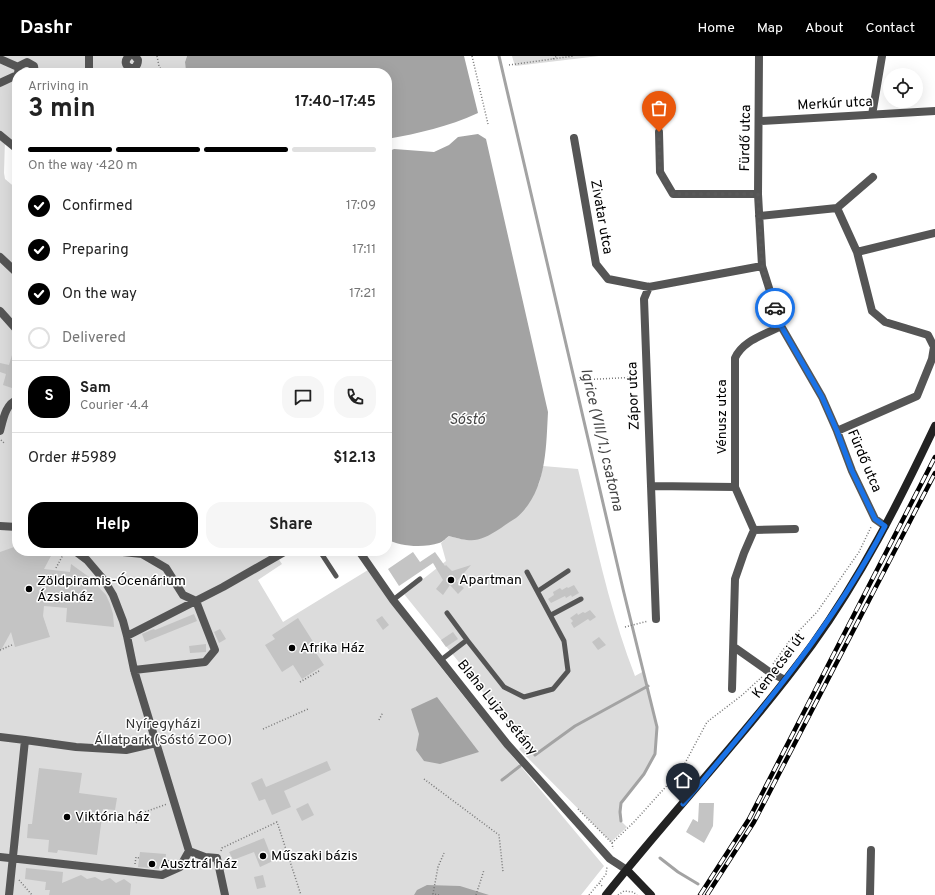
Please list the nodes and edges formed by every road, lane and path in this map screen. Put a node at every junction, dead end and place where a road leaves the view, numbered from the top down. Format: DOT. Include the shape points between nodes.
graph roads {
  1 [pos="89,56"];
  2 [pos="132,56"];
  3 [pos="157,56"];
  4 [pos="472,56"];
  5 [pos="555,56"];
  6 [pos="574,56"];
  7 [pos="759,56"];
  8 [pos="882,56"];
  9 [pos="0,59"];
  10 [pos="553,59"];
  11 [pos="24,65"];
  12 [pos="509,65"];
  13 [pos="89,68"];
  14 [pos="135,68"];
  15 [pos="160,68"];
  16 [pos="12,74"];
  17 [pos="0,83"];
  18 [pos="935,111"];
  19 [pos="872,115"];
  20 [pos="760,121"];
  21 [pos="488,124"];
  22 [pos="659,132"];
  23 [pos="0,135"];
  24 [pos="574,138"];
  25 [pos="12,144"];
  26 [pos="873,177"];
  27 [pos="758,194"];
  28 [pos="837,208"];
  29 [pos="759,216"];
  30 [pos="935,233"];
  31 [pos="858,252"];
  32 [pos="0,257"];
  33 [pos="762,266"];
  34 [pos="12,268"];
  35 [pos="649,287"];
  36 [pos="0,311"];
  37 [pos="12,324"];
  38 [pos="781,326"];
  39 [pos="646,376"];
  40 [pos="579,380"];
  41 [pos="12,403"];
  42 [pos="935,426"];
  43 [pos="0,431"];
  44 [pos="837,431"];
  45 [pos="0,438"];
  46 [pos="4,443"];
  47 [pos="651,486"];
  48 [pos="735,487"];
  49 [pos="0,526"];
  50 [pos="885,526"];
  51 [pos="12,527"];
  52 [pos="795,529"];
  53 [pos="870,529"];
  54 [pos="754,530"];
  55 [pos="63,556"];
  56 [pos="82,556"];
  57 [pos="145,556"];
  58 [pos="277,556"];
  59 [pos="322,556"];
  60 [pos="362,556"];
  61 [pos="56,568"];
  62 [pos="568,571"];
  63 [pos="527,572"];
  64 [pos="336,576"];
  65 [pos="420,579"];
  66 [pos="538,591"];
  67 [pos="581,599"];
  68 [pos="393,600"];
  69 [pos="196,601"];
  70 [pos="447,613"];
  71 [pos="551,615"];
  72 [pos="656,619"];
  73 [pos="640,623"];
  74 [pos="625,627"];
  75 [pos="127,636"];
  76 [pos="467,640"];
  77 [pos="12,645"];
  78 [pos="734,647"];
  79 [pos="0,650"];
  80 [pos="441,660"];
  81 [pos="134,670"];
  82 [pos="319,671"];
  83 [pos="768,671"];
  84 [pos="785,680"];
  85 [pos="300,682"];
  86 [pos="732,689"];
  87 [pos="308,709"];
  88 [pos="383,712"];
  89 [pos="379,720"];
  90 [pos="263,729"];
  91 [pos="0,737"];
  92 [pos="25,740"];
  93 [pos="156,743"];
  94 [pos="424,780"];
  95 [pos="174,801"];
  96 [pos="136,823"];
  97 [pos="612,843"];
  98 [pos="871,850"];
  99 [pos="190,852"];
  100 [pos="444,853"];
  101 [pos="0,857"];
  102 [pos="217,858"];
  103 [pos="13,859"];
  104 [pos="610,859"];
  105 [pos="484,870"];
  106 [pos="627,870"];
  107 [pos="12,871"];
  108 [pos="503,872"];
  109 [pos="599,883"];
  110 [pos="607,893"];
  111 [pos="9,895"];
  112 [pos="32,895"];
  113 [pos="225,895"];
  114 [pos="301,895"];
  115 [pos="439,895"];
  116 [pos="476,895"];
  117 [pos="589,895"];
  118 [pos="618,895"];
  119 [pos="638,895"];
  120 [pos="651,895"];
  121 [pos="870,895"];
  1 -- 13 [label="street"];
  2 -- 14 [label="street" via="138,62"];
  3 -- 15 [label="path"];
  4 -- 21 [label="path"];
  5 -- 10 [label="path"];
  6 -- 10 [label="path"];
  7 -- 20 [label="street, Fürdő utca"];
  8 -- 19 [label="street"];
  9 -- 11 [label="street"];
  10 -- 12 [label="path"];
  16 -- 17 [label="street"];
  18 -- 19 [label="street, Merkúr utca"];
  19 -- 20 [label="street, Merkúr utca"];
  20 -- 27 [label="street, Fürdő utca"];
  22 -- 27 [label="street" via="660,172 673,194"];
  23 -- 25 [label="street"];
  24 -- 35 [label="street, Zivatar utca" via="596,264 608,279"];
  26 -- 28 [label="street"];
  27 -- 29 [label="street, Fürdő utca"];
  28 -- 29 [label="street"];
  28 -- 31 [label="street"];
  29 -- 33 [label="street, Fürdő utca"];
  30 -- 31 [label="street"];
  31 -- 44 [label="street" via="872,311 885,322 928,336 934,346 932,360 917,396"];
  32 -- 34 [label="street"];
  33 -- 35 [label="street"];
  33 -- 38 [label="street, Fürdő utca"];
  35 -- 39 [label="street, Zápor utca" via="644,299"];
  36 -- 37 [label="street"];
  38 -- 44 [label="street, Fürdő utca" via="822,397"];
  38 -- 48 [label="street, Vénusz utca" via="748,343 738,350 735,358"];
  39 -- 40 [label="path"];
  39 -- 47 [label="street, Zápor utca"];
  41 -- 43 [label="street" via="6,410"];
  42 -- 50 [label="main road, Kemecsei út"];
  44 -- 50 [label="street, Fürdő utca" via="852,471 875,519"];
  45 -- 46 [label="path"];
  47 -- 48 [label="street"];
  47 -- 72 [label="street, Zápor utca"];
  48 -- 54 [label="street, Vénusz utca"];
  49 -- 51 [label="street"];
  50 -- 84 [label="main road, Kemecsei út" via="862,569"];
  52 -- 54 [label="street"];
  53 -- 83 [label="path" via="859,552 817,612 790,640"];
  54 -- 78 [label="street" via="735,579"];
  55 -- 61 [label="path"];
  56 -- 75 [label="street" via="104,580 113,595"];
  57 -- 69 [label="street" via="166,568 184,595"];
  58 -- 69 [label="street"];
  59 -- 64 [label="lane"];
  60 -- 68 [label="street, Blaha Lujza sétány"];
  62 -- 66 [label="lane"];
  63 -- 66 [label="lane"];
  65 -- 68 [label="lane"];
  66 -- 71 [label="lane"];
  67 -- 71 [label="lane"];
  68 -- 80 [label="street, Blaha Lujza sétány"];
  69 -- 75 [label="street"];
  69 -- 81 [label="street" via="215,650 205,662"];
  70 -- 76 [label="lane"];
  71 -- 76 [label="lane" via="564,641 568,671 553,689 524,697 504,687"];
  73 -- 74 [label="path"];
  75 -- 81 [label="street"];
  76 -- 80 [label="lane"];
  77 -- 79 [label="path"];
  78 -- 83 [label="street"];
  78 -- 86 [label="street"];
  80 -- 104 [label="street, Blaha Lujza sétány" via="507,744"];
  81 -- 93 [label="street"];
  82 -- 85 [label="path"];
  83 -- 84 [label="street"];
  83 -- 97 [label="path" via="707,722 684,764 671,781"];
  84 -- 106 [label="main road, Kemecsei út"];
  87 -- 90 [label="path"];
  88 -- 89 [label="path"];
  91 -- 92 [label="street"];
  92 -- 93 [label="street" via="126,750"];
  92 -- 103 [label="street"];
  93 -- 95 [label="street"];
  94 -- 108 [label="path" via="499,835"];
  95 -- 96 [label="path" via="142,813"];
  95 -- 99 [label="street"];
  98 -- 121 [label="street"];
  99 -- 102 [label="street"];
  99 -- 103 [label="street" via="180,866 162,875"];
  100 -- 115 [label="path" via="438,867 433,894"];
  101 -- 103 [label="street"];
  102 -- 113 [label="street"];
  102 -- 114 [label="path" via="222,848 277,822"];
  103 -- 107 [label="street"];
  104 -- 106 [label="street, Blaha Lujza sétány"];
  104 -- 109 [label="path" via="605,864 606,874"];
  105 -- 116 [label="path"];
  106 -- 110 [label="main road, Kemecsei út"];
  106 -- 120 [label="main road"];
  107 -- 111 [label="street"];
  107 -- 112 [label="path"];
  109 -- 110 [label="path"];
  109 -- 117 [label="path"];
  118 -- 119 [label="path" via="624,890"];
}
